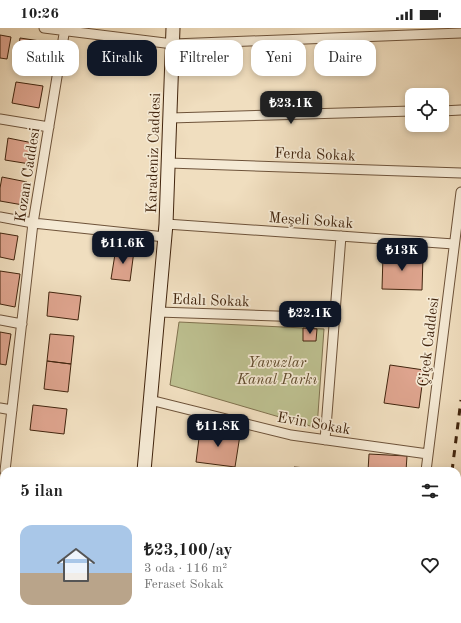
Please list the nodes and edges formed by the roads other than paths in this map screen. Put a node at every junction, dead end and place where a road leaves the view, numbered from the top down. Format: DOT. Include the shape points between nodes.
graph roads {
  1 [pos="44,28"];
  2 [pos="174,28"];
  3 [pos="65,30"];
  4 [pos="461,32"];
  5 [pos="173,40"];
  6 [pos="243,41"];
  7 [pos="165,43"];
  8 [pos="172,76"];
  9 [pos="449,110"];
  10 [pos="461,110"];
  11 [pos="405,111"];
  12 [pos="170,118"];
  13 [pos="0,119"];
  14 [pos="49,127"];
  15 [pos="169,163"];
  16 [pos="461,173"];
  17 [pos="461,192"];
  18 [pos="0,217"];
  19 [pos="33,223"];
  20 [pos="165,230"];
  21 [pos="342,236"];
  22 [pos="454,244"];
  23 [pos="158,312"];
  24 [pos="335,318"];
  25 [pos="0,320"];
  26 [pos="22,324"];
  27 [pos="150,400"];
  28 [pos="0,408"];
  29 [pos="12,410"];
  30 [pos="325,440"];
  31 [pos="428,454"];
  32 [pos="5,467"];
  33 [pos="144,467"];
  34 [pos="426,467"];
  1 -- 3 [label="street"];
  2 -- 5 [label="street, Karadeniz Caddesi"];
  3 -- 7 [label="street"];
  3 -- 14 [label="street, Kozan Caddesi"];
  4 -- 6 [label="street"];
  8 -- 12 [label="street, Karadeniz Caddesi"];
  9 -- 10 [label="street"];
  11 -- 12 [label="street"];
  12 -- 15 [label="street, Karadeniz Caddesi"];
  13 -- 14 [label="street"];
  14 -- 19 [label="street, Kozan Caddesi"];
  15 -- 16 [label="street, Ferda Sokak"];
  15 -- 20 [label="street, Karadeniz Caddesi"];
  17 -- 22 [label="street, Çiçek Caddesi"];
  18 -- 19 [label="street, Meşeli Sokak"];
  19 -- 20 [label="street, Meşeli Sokak"];
  19 -- 26 [label="street, Kozan Caddesi"];
  20 -- 21 [label="street, Meşeli Sokak"];
  20 -- 23 [label="street, Karadeniz Caddesi"];
  21 -- 22 [label="street, Meşeli Sokak"];
  21 -- 24 [label="street"];
  22 -- 31 [label="street, Çiçek Caddesi"];
  23 -- 24 [label="street, Edalı Sokak"];
  23 -- 27 [label="street, Karadeniz Caddesi"];
  24 -- 30 [label="street"];
  25 -- 26 [label="street"];
  26 -- 29 [label="street, Kozan Caddesi"];
  27 -- 30 [label="street, Evin Sokak" via="291,435"];
  27 -- 33 [label="street, Karadeniz Caddesi"];
  28 -- 29 [label="street"];
  29 -- 32 [label="street, Kozan Caddesi"];
  30 -- 31 [label="street, Evin Sokak"];
  31 -- 34 [label="street, Çiçek Caddesi"];
}
